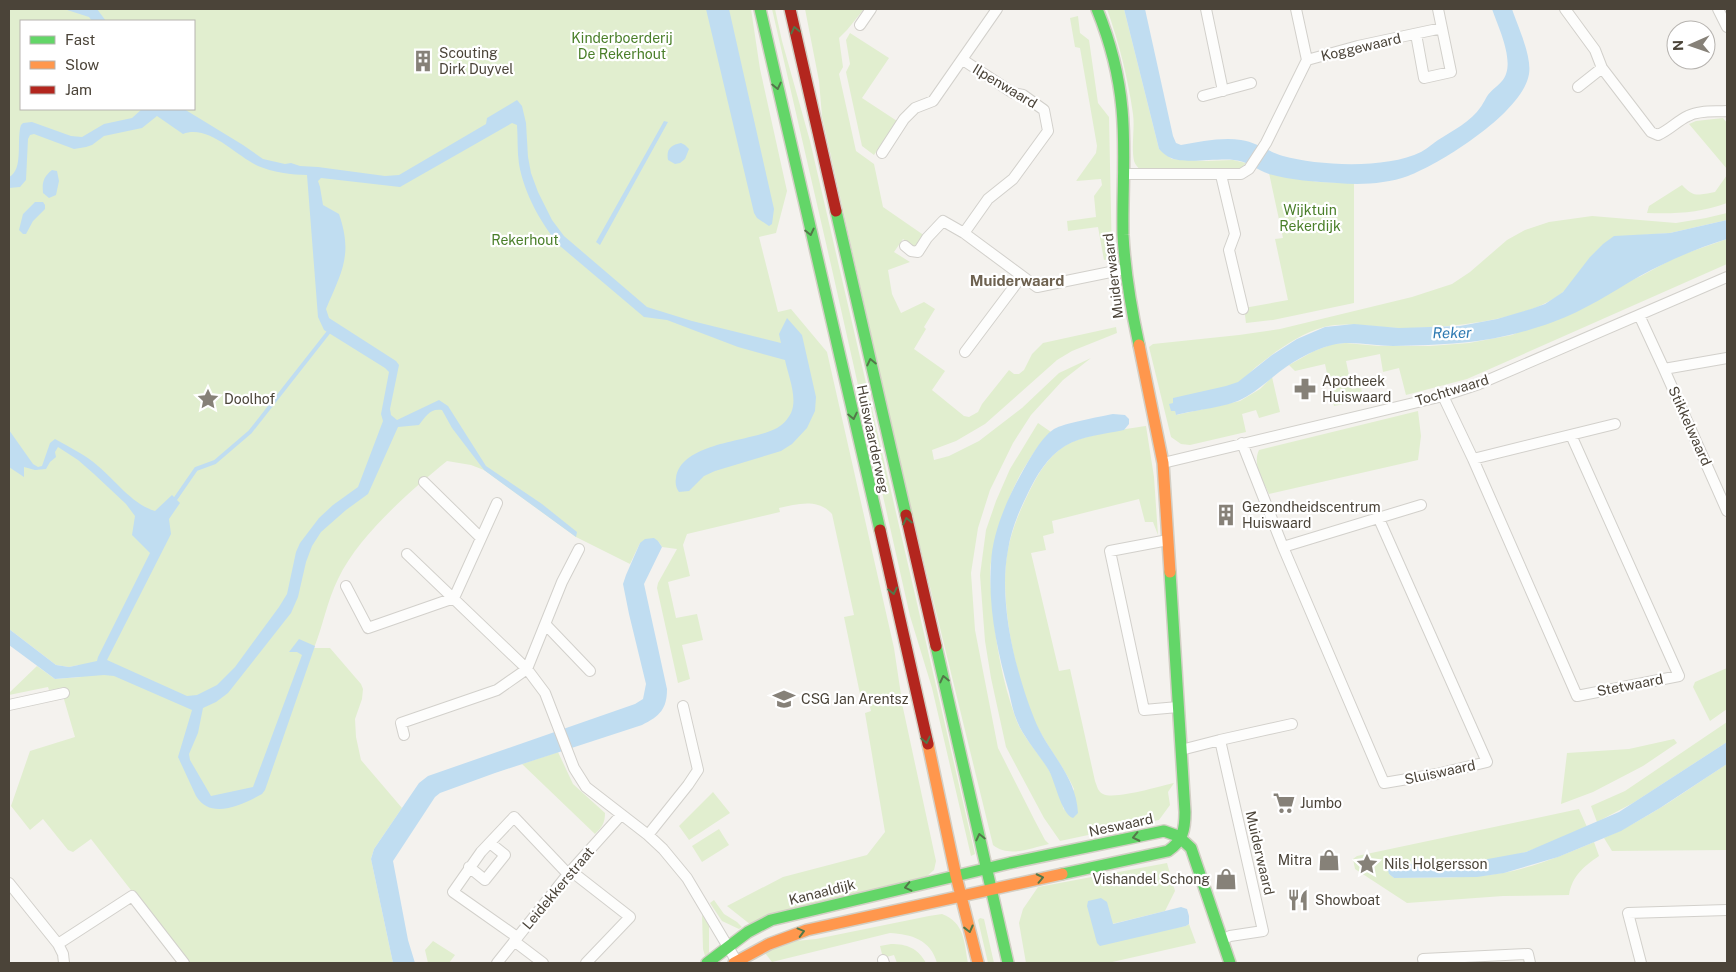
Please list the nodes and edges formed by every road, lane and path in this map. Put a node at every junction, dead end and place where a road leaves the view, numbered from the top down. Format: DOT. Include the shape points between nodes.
graph roads {
  1 [pos="760,9"];
  2 [pos="790,9"];
  3 [pos="871,9"];
  4 [pos="997,9"];
  5 [pos="1097,9"];
  6 [pos="1206,9"];
  7 [pos="1296,9"];
  8 [pos="1438,9"];
  9 [pos="1565,9"];
  10 [pos="1718,9"];
  11 [pos="860,25"];
  12 [pos="1727,27"];
  13 [pos="1442,28"];
  14 [pos="1416,34"];
  15 [pos="962,60"];
  16 [pos="1307,60"];
  17 [pos="1602,68"];
  18 [pos="1251,83"];
  19 [pos="1578,87"];
  20 [pos="1223,91"];
  21 [pos="1203,96"];
  22 [pos="1727,111"];
  23 [pos="882,153"];
  24 [pos="1123,174"];
  25 [pos="1221,175"];
  26 [pos="799,184"];
  27 [pos="793,198"];
  28 [pos="964,233"];
  29 [pos="906,246"];
  30 [pos="1125,269"];
  31 [pos="1022,276"];
  32 [pos="1727,277"];
  33 [pos="1243,308"];
  34 [pos="1638,315"];
  35 [pos="824,332"];
  36 [pos="839,351"];
  37 [pos="965,352"];
  38 [pos="1727,358"];
  39 [pos="1664,369"];
  40 [pos="1443,396"];
  41 [pos="1615,424"];
  42 [pos="1571,435"];
  43 [pos="1242,443"];
  44 [pos="1473,459"];
  45 [pos="1163,462"];
  46 [pos="424,482"];
  47 [pos="497,503"];
  48 [pos="1421,506"];
  49 [pos="1727,511"];
  50 [pos="1379,519"];
  51 [pos="480,538"];
  52 [pos="1168,540"];
  53 [pos="1283,547"];
  54 [pos="579,550"];
  55 [pos="407,554"];
  56 [pos="346,586"];
  57 [pos="454,598"];
  58 [pos="546,625"];
  59 [pos="527,669"];
  60 [pos="590,671"];
  61 [pos="64,693"];
  62 [pos="9,704"];
  63 [pos="683,706"];
  64 [pos="1178,707"];
  65 [pos="1292,724"];
  66 [pos="404,735"];
  67 [pos="1220,740"];
  68 [pos="1182,750"];
  69 [pos="621,815"];
  70 [pos="648,835"];
  71 [pos="1182,839"];
  72 [pos="490,843"];
  73 [pos="469,867"];
  74 [pos="987,869"];
  75 [pos="569,873"];
  76 [pos="956,876"];
  77 [pos="9,883"];
  78 [pos="992,889"];
  79 [pos="961,896"];
  80 [pos="1727,910"];
  81 [pos="515,939"];
  82 [pos="1222,940"];
  83 [pos="58,944"];
  84 [pos="728,947"];
  85 [pos="736,962"];
  86 [pos="64,963"];
  87 [pos="184,963"];
  88 [pos="497,963"];
  89 [pos="543,963"];
  90 [pos="586,963"];
  91 [pos="707,963"];
  92 [pos="978,963"];
  93 [pos="1008,963"];
  94 [pos="1230,963"];
  95 [pos="1424,963"];
  96 [pos="1530,963"];
  97 [pos="1641,963"];
  1 -- 26 [label="main road, Huiswaarderweg, one-way"];
  74 -- 2 [label="main road, Huiswaarderweg, one-way"];
  3 -- 11 [label="street"];
  4 -- 15 [label="street, Ilpenwaard"];
  5 -- 24 [label="main road, Muiderwaard" via="1109,39 1121,98"];
  6 -- 20 [label="street"];
  7 -- 16 [label="street, Koggewaard"];
  8 -- 13 [label="street, Koggewaard"];
  9 -- 17 [label="street" via="1595,50"];
  10 -- 12 [label="street"];
  13 -- 14 [label="street, Koggewaard"];
  13 -- 14 [label="street, Koggewaard" via="1451,72 1424,78"];
  14 -- 16 [label="street, Koggewaard"];
  15 -- 23 [label="street, Ilpenwaard" via="933,102 915,108 904,119"];
  15 -- 28 [label="street, Ilpenwaard" via="1044,110 1048,132 1013,179 988,199"];
  16 -- 25 [label="street, Koggewaard" via="1250,169 1241,174"];
  17 -- 19 [label="street"];
  17 -- 22 [label="street" via="1650,132 1658,134 1669,130 1695,113"];
  18 -- 20 [label="street"];
  20 -- 21 [label="street"];
  24 -- 25 [label="street"];
  24 -- 30 [label="main road, Muiderwaard"];
  25 -- 33 [label="street" via="1235,234 1229,250"];
  26 -- 27 [label="main road"];
  26 -- 36 [label="main road, Huiswaarderweg, one-way"];
  28 -- 29 [label="street" via="943,221 918,252"];
  28 -- 31 [label="street"];
  30 -- 31 [label="street" via="1037,287"];
  30 -- 45 [label="main road, Muiderwaard"];
  31 -- 37 [label="street"];
  32 -- 34 [label="street, Tochtwaard"];
  34 -- 39 [label="street, Stikkelwaard"];
  34 -- 40 [label="street, Tochtwaard" via="1479,384"];
  35 -- 36 [label="main road"];
  36 -- 76 [label="main road, Huiswaarderweg, one-way"];
  38 -- 39 [label="street, Stikkelwaard"];
  39 -- 49 [label="street, Stikkelwaard"];
  40 -- 43 [label="street, Tochtwaard"];
  40 -- 44 [label="street, Stetwaard"];
  41 -- 42 [label="street"];
  42 -- 44 [label="street"];
  42 -- 44 [label="street, Stetwaard" via="1679,676 1577,696"];
  43 -- 45 [label="street, Tochtwaard"];
  43 -- 53 [label="street, Sluiswaard"];
  45 -- 52 [label="main road, Muiderwaard"];
  46 -- 51 [label="street"];
  47 -- 51 [label="street"];
  48 -- 50 [label="street"];
  50 -- 53 [label="street"];
  50 -- 53 [label="street, Sluiswaard" via="1487,762 1384,784"];
  51 -- 57 [label="street"];
  52 -- 64 [label="main road, Muiderwaard"];
  52 -- 64 [label="street" via="1110,552 1144,710"];
  54 -- 58 [label="street" via="562,582"];
  55 -- 57 [label="street"];
  56 -- 57 [label="street" via="368,628"];
  57 -- 59 [label="street"];
  58 -- 59 [label="street"];
  58 -- 60 [label="street"];
  59 -- 66 [label="street" via="497,690 401,723"];
  59 -- 69 [label="street" via="545,693 581,781"];
  61 -- 62 [label="street"];
  63 -- 70 [label="street" via="698,770"];
  64 -- 68 [label="main road, Muiderwaard"];
  65 -- 67 [label="street"];
  67 -- 68 [label="street"];
  67 -- 82 [label="street, Muiderwaard" via="1263,931"];
  68 -- 71 [label="main road, Muiderwaard" via="1185,822"];
  69 -- 70 [label="street"];
  69 -- 75 [label="street, Leidekkerstraat"];
  70 -- 84 [label="street" via="687,878"];
  71 -- 74 [label="main road, Neswaard, one-way" via="1164,831"];
  78 -- 71 [label="main road, one-way" via="1168,850"];
  71 -- 82 [label="main road" via="1192,851"];
  72 -- 73 [label="street"];
  72 -- 73 [label="street" via="505,855 485,880"];
  72 -- 75 [label="street" via="514,818"];
  73 -- 81 [label="street" via="453,892"];
  74 -- 76 [label="main road"];
  74 -- 78 [label="main road, Huiswaarderweg"];
  75 -- 81 [label="street, Leidekkerstraat"];
  75 -- 90 [label="street" via="630,916"];
  76 -- 79 [label="main road, Huiswaarderweg"];
  76 -- 84 [label="main road, Kanaaldijk, one-way" via="772,920"];
  77 -- 83 [label="street"];
  78 -- 79 [label="main road"];
  78 -- 93 [label="main road, Huiswaarderweg"];
  85 -- 79 [label="main road, one-way" via="791,934"];
  79 -- 92 [label="main road, Huiswaarderweg, one-way"];
  80 -- 97 [label="street" via="1628,913"];
  81 -- 88 [label="street, Leidekkerstraat"];
  81 -- 89 [label="street"];
  82 -- 94 [label="main road"];
  83 -- 86 [label="street"];
  83 -- 87 [label="street" via="132,896"];
  84 -- 85 [label="street"];
  84 -- 91 [label="main road, Kanaaldijk"];
  95 -- 96 [label="street" via="1423,959 1528,954"];
}
